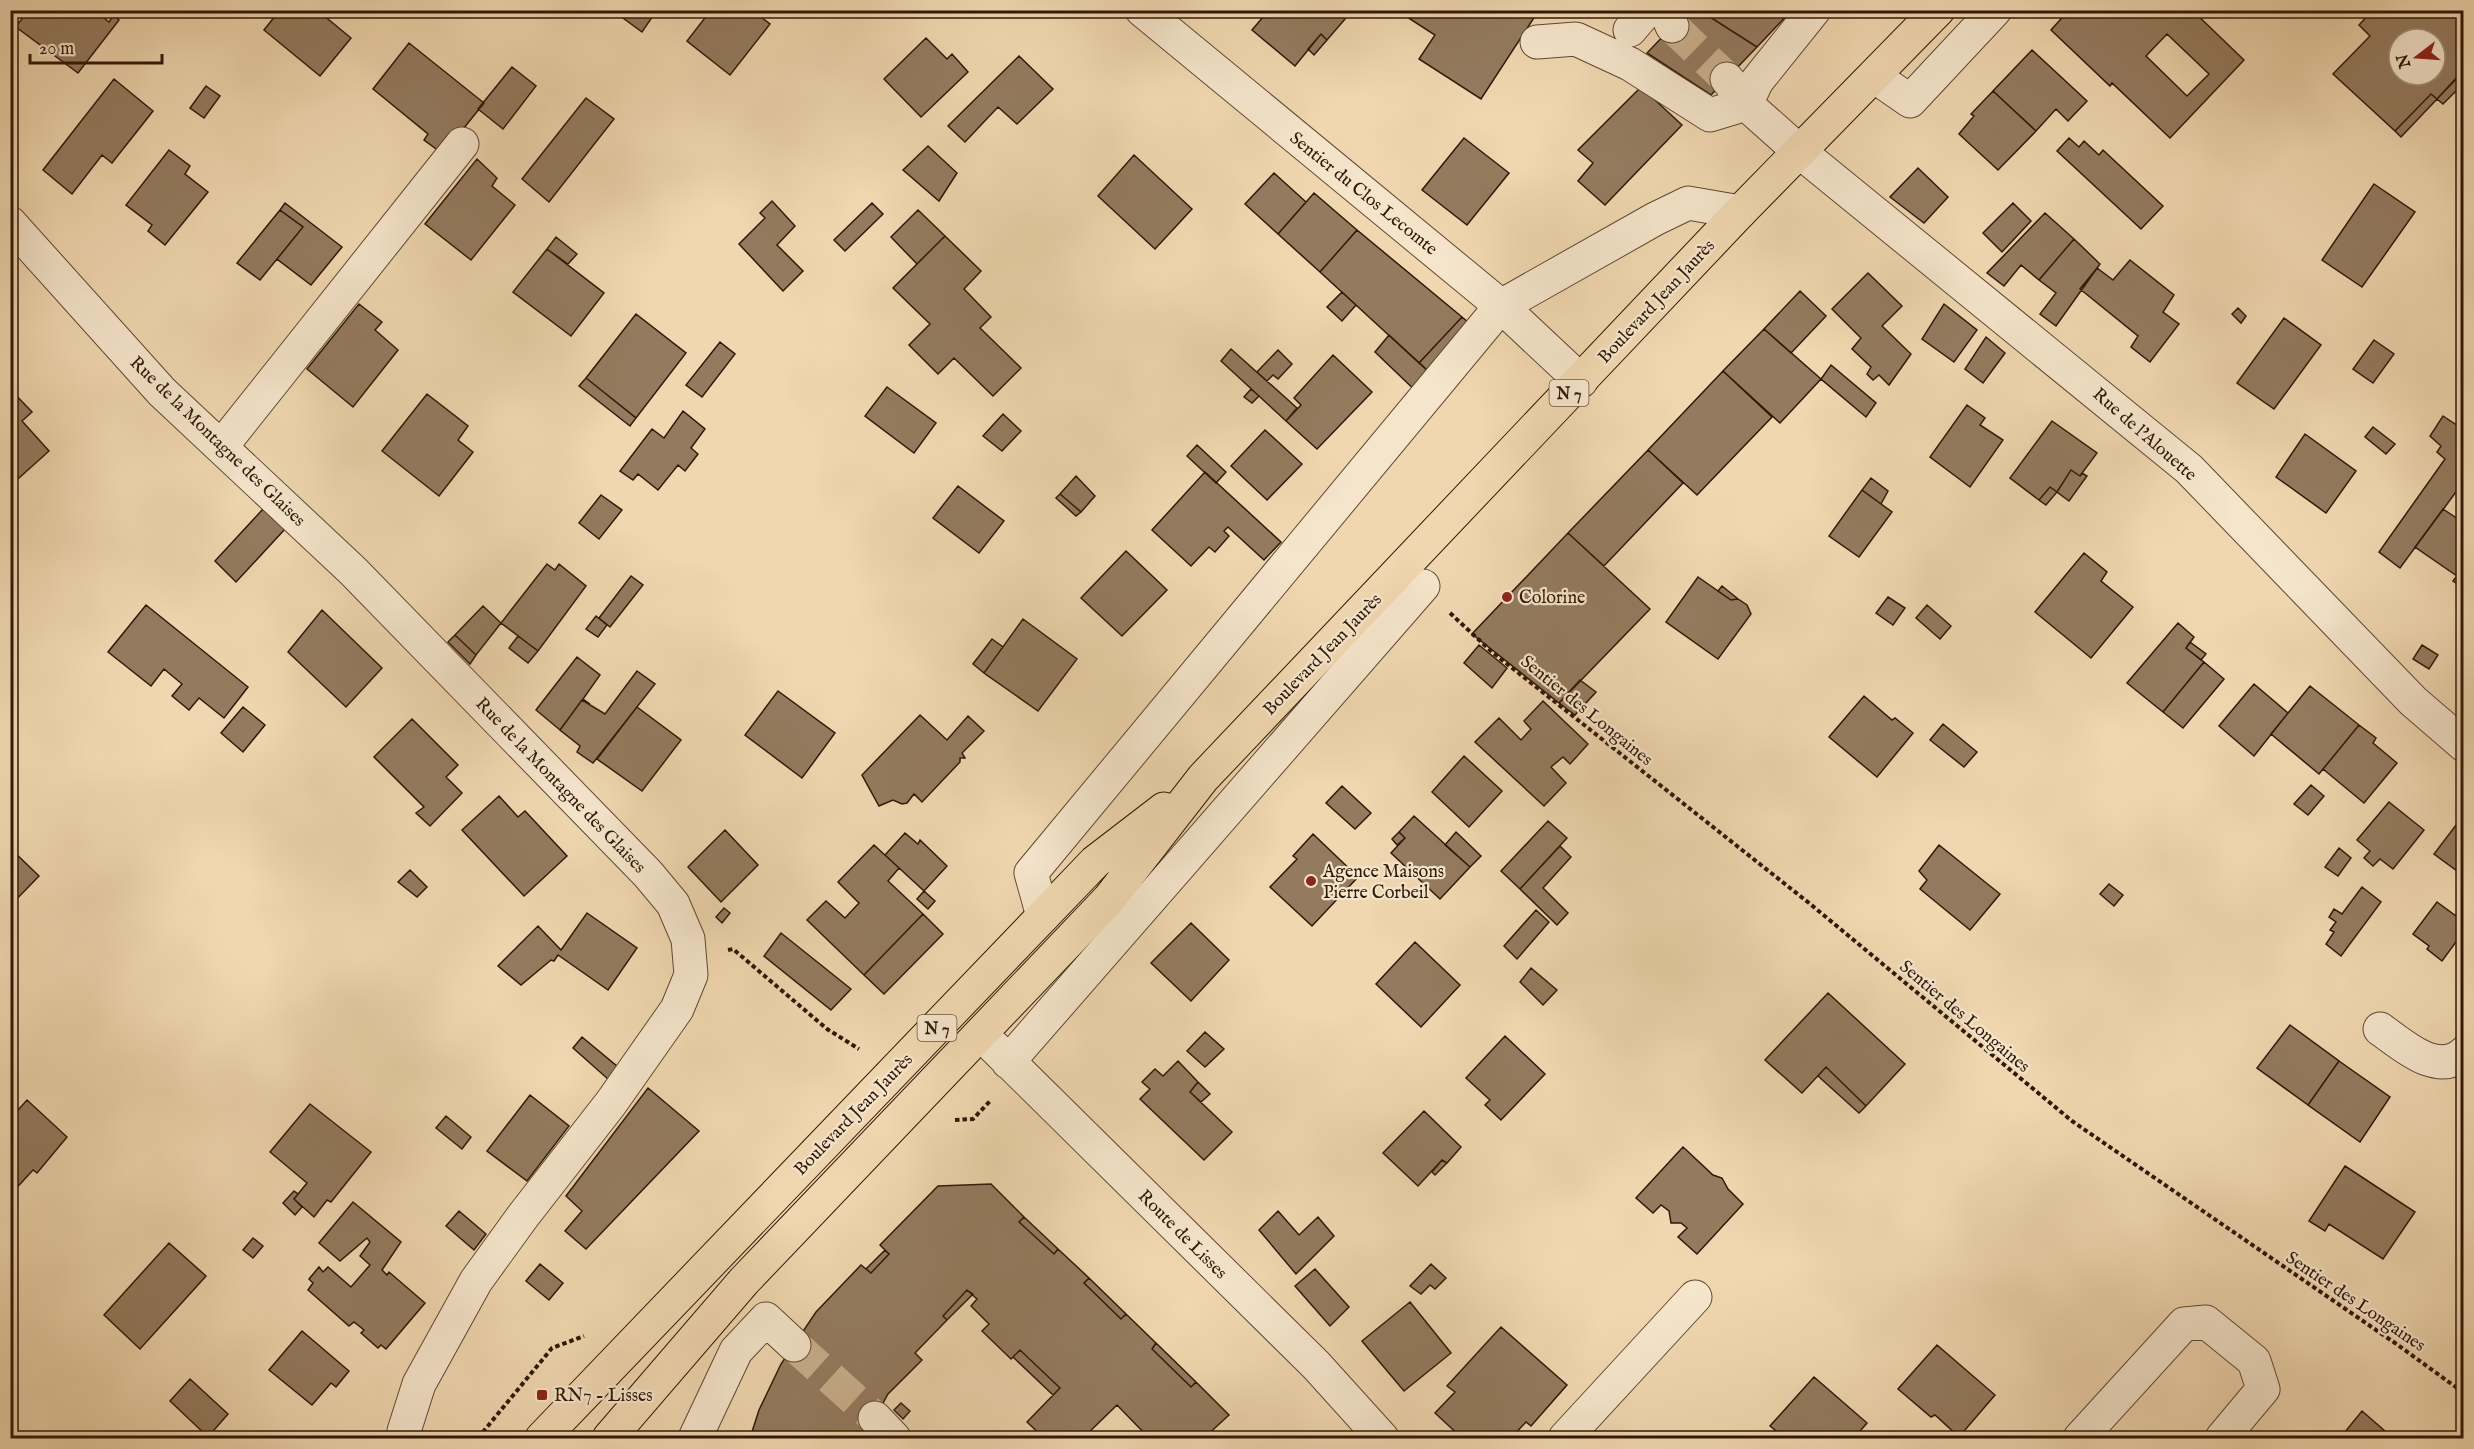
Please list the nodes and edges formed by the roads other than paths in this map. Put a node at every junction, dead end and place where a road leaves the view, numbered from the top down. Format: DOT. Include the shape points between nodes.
graph roads {
  1 [pos="1142,10"];
  2 [pos="1814,10"];
  3 [pos="1938,10"];
  4 [pos="1995,10"];
  5 [pos="1537,42"];
  6 [pos="1874,76"];
  7 [pos="1736,91"];
  8 [pos="462,144"];
  9 [pos="1800,152"];
  10 [pos="1740,213"];
  11 [pos="10,223"];
  12 [pos="1501,306"];
  13 [pos="1581,381"];
  14 [pos="221,447"];
  15 [pos="1423,586"];
  16 [pos="2463,745"];
  17 [pos="1203,778"];
  18 [pos="1043,916"];
  19 [pos="2380,1029"];
  20 [pos="981,1034"];
  21 [pos="2463,1053"];
  22 [pos="1008,1062"];
  23 [pos="1695,1297"];
  24 [pos="794,1345"];
  25 [pos="406,1438"];
  26 [pos="542,1438"];
  27 [pos="609,1438"];
  28 [pos="695,1438"];
  29 [pos="1382,1438"];
  30 [pos="1565,1438"];
  31 [pos="2080,1438"];
  32 [pos="2222,1438"];
  1 -- 12 [label="street, Sentier du Clos Lecomte"];
  2 -- 7 [label="street" via="1757,81"];
  3 -- 6 [label="main road, Boulevard Jean Jaurès / N 7"];
  4 -- 6 [label="street" via="1910,101"];
  5 -- 7 [label="street" via="1576,39 1630,64 1710,115"];
  6 -- 9 [label="main road, Boulevard Jean Jaurès / N 7"];
  7 -- 9 [label="street, Rue de l'Alouette"];
  8 -- 14 [label="street"];
  9 -- 10 [label="main road, Boulevard Jean Jaurès / N 7"];
  9 -- 16 [label="street, Rue de l'Alouette" via="2189,469 2413,701"];
  10 -- 12 [label="street" via="1688,203"];
  10 -- 13 [label="main road, Boulevard Jean Jaurès / N 7"];
  11 -- 14 [label="street, Rue de la Montagne des Glaises" via="162,392"];
  12 -- 13 [label="street, Sentier du Clos Lecomte"];
  12 -- 18 [label="street" via="1031,873"];
  13 -- 17 [label="main road, Boulevard Jean Jaurès / N 7"];
  14 -- 25 [label="street, Rue de la Montagne des Glaises" via="353,571 648,874 673,904 688,939 691,975 677,1009 612,1103 476,1281 419,1384 404,1431"];
  15 -- 22 [label="street"];
  17 -- 18 [label="main road, Boulevard Jean Jaurès / N 7" via="1095,862"];
  17 -- 20 [label="main road, Boulevard Jean Jaurès / N 7" via="1109,898"];
  18 -- 26 [label="main road, Boulevard Jean Jaurès / N 7"];
  19 -- 21 [label="street" via="2424,1059 2443,1062"];
  20 -- 22 [label="street, Route de Lisses"];
  20 -- 27 [label="main road, Boulevard Jean Jaurès / N 7" via="744,1281"];
  22 -- 29 [label="street, Route de Lisses" via="1316,1365"];
  23 -- 30 [label="street"];
  24 -- 28 [label="street" via="766,1319 736,1351"];
  31 -- 32 [label="street" via="2184,1324 2206,1322 2254,1361 2263,1389"];
}
